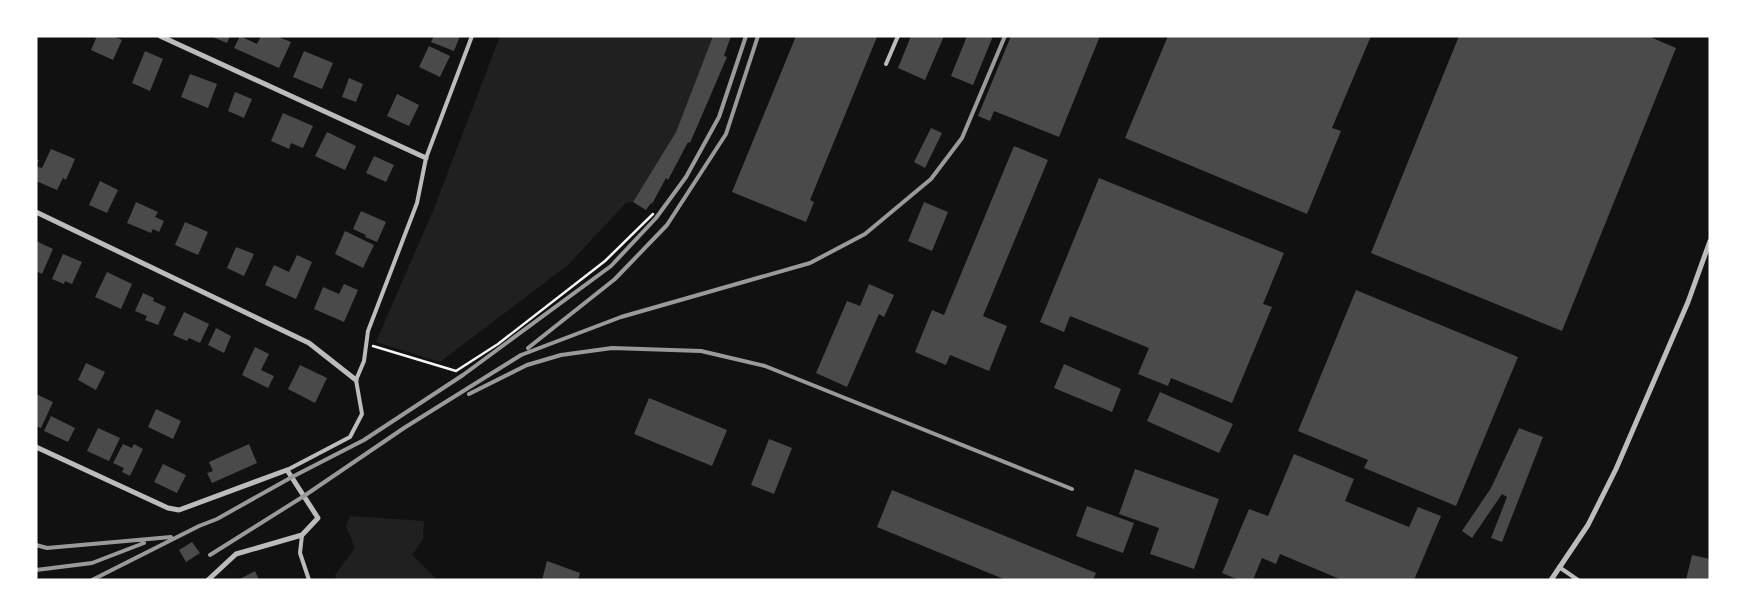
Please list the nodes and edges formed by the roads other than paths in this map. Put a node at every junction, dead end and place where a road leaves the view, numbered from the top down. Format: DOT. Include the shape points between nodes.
graph roads {
  1 [pos="160,36"];
  2 [pos="472,36"];
  3 [pos="898,36"];
  4 [pos="886,64"];
  5 [pos="426,158"];
  6 [pos="36,212"];
  7 [pos="1710,241"];
  8 [pos="356,380"];
  9 [pos="36,447"];
  10 [pos="287,470"];
  11 [pos="302,535"];
  12 [pos="1559,567"];
  13 [pos="208,580"];
  14 [pos="309,580"];
  15 [pos="1551,580"];
  16 [pos="1578,580"];
  1 -- 5 [label="street"];
  2 -- 5 [label="lane"];
  3 -- 4 [label="lane"];
  5 -- 8 [label="lane" via="417,202 368,331 364,361"];
  6 -- 8 [label="street" via="309,343"];
  7 -- 12 [label="street" via="1688,302 1616,469 1588,525"];
  8 -- 10 [label="lane" via="362,414 350,437"];
  9 -- 10 [label="street" via="168,508 179,510"];
  10 -- 11 [label="street" via="318,518"];
  11 -- 13 [label="street" via="236,554"];
  11 -- 14 [label="lane" via="300,553"];
  12 -- 15 [label="street"];
  12 -- 16 [label="lane"];
}
